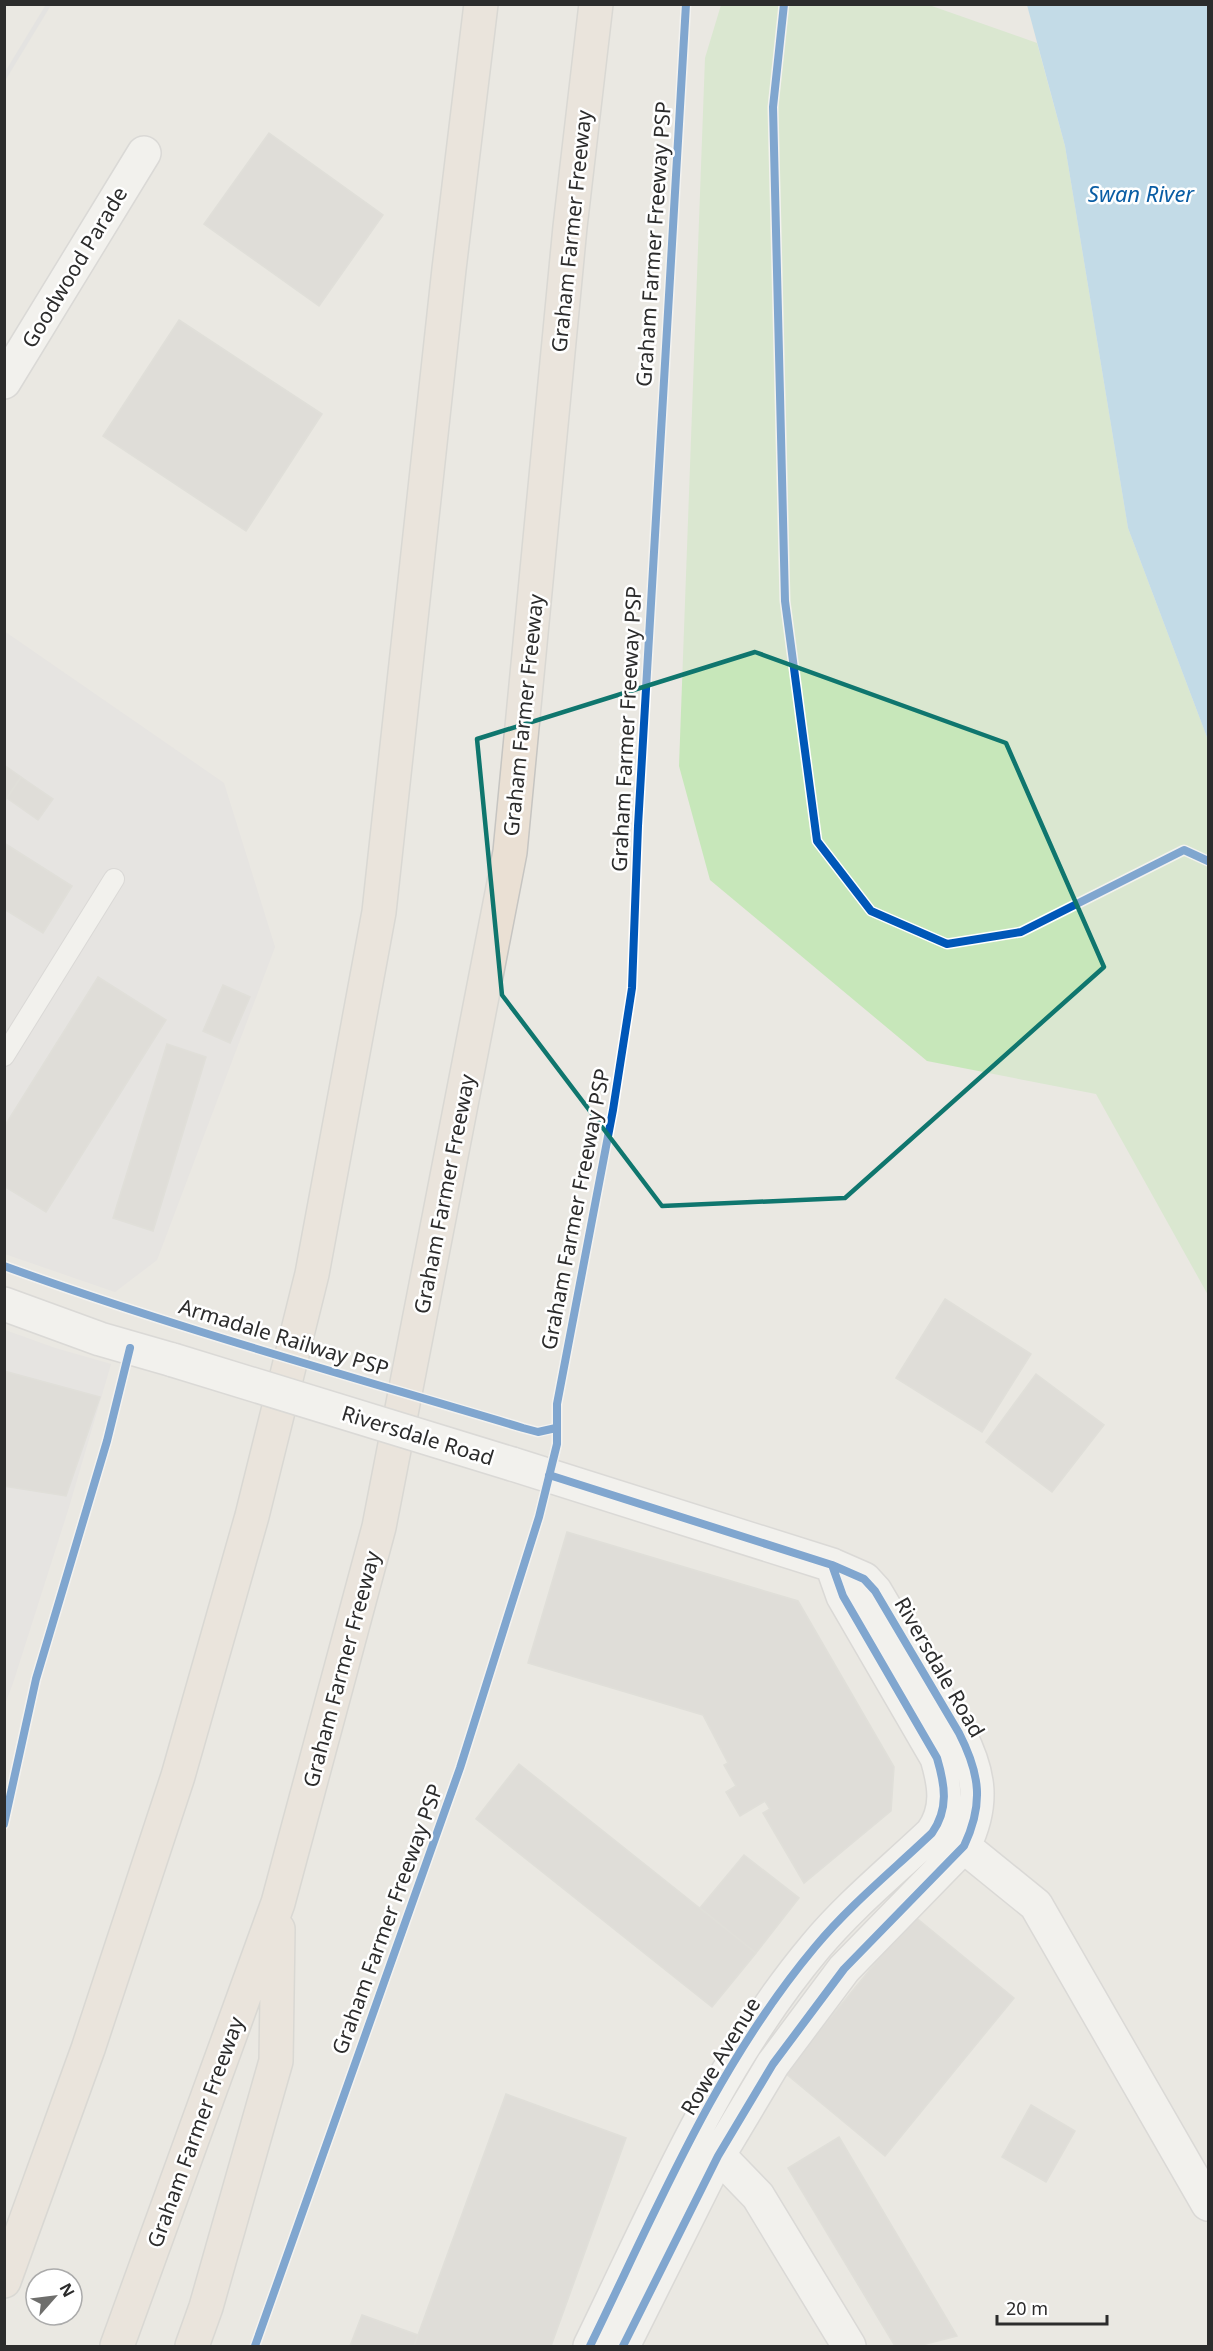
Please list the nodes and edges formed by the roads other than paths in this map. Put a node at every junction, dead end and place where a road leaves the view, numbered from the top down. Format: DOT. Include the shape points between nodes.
graph roads {
  1 [pos="481,4"];
  2 [pos="596,4"];
  3 [pos="144,153"];
  4 [pos="4,382"];
  5 [pos="114,879"];
  6 [pos="4,1056"];
  7 [pos="4,1304"];
  8 [pos="832,1565"];
  9 [pos="938,1825"];
  10 [pos="964,1846"];
  11 [pos="278,1903"];
  12 [pos="693,2135"];
  13 [pos="718,2156"];
  14 [pos="1209,2204"];
  15 [pos="4,2281"];
  16 [pos="117,2346"];
  17 [pos="192,2346"];
  18 [pos="590,2346"];
  19 [pos="623,2346"];
  20 [pos="849,2346"];
  1 -- 15 [label="highway" via="380,912 312,1274 252,1516 178,1776 88,2049"];
  2 -- 11 [label="highway, Graham Farmer Freeway" via="569,239 510,852 379,1527"];
  3 -- 4 [label="street, Goodwood Parade"];
  5 -- 6 [label="lane"];
  7 -- 8 [label="street, Riversdale Road, bridge" via="100,1339"];
  8 -- 9 [label="street" via="843,1596 937,1758 945,1784"];
  8 -- 10 [label="street, Riversdale Road" via="864,1579 875,1591 970,1755 978,1803 974,1826"];
  9 -- 10 [label="street"];
  9 -- 12 [label="street, Rowe Avenue" via="808,1955 755,2029"];
  10 -- 13 [label="street" via="844,1969 772,2064"];
  10 -- 14 [label="street" via="1036,1905"];
  11 -- 16 [label="highway, Graham Farmer Freeway"];
  11 -- 17 [label="highway" via="276,2061"];
  12 -- 13 [label="street"];
  12 -- 18 [label="street, Rowe Avenue"];
  13 -- 19 [label="street"];
  13 -- 20 [label="street" via="758,2196"];
}
